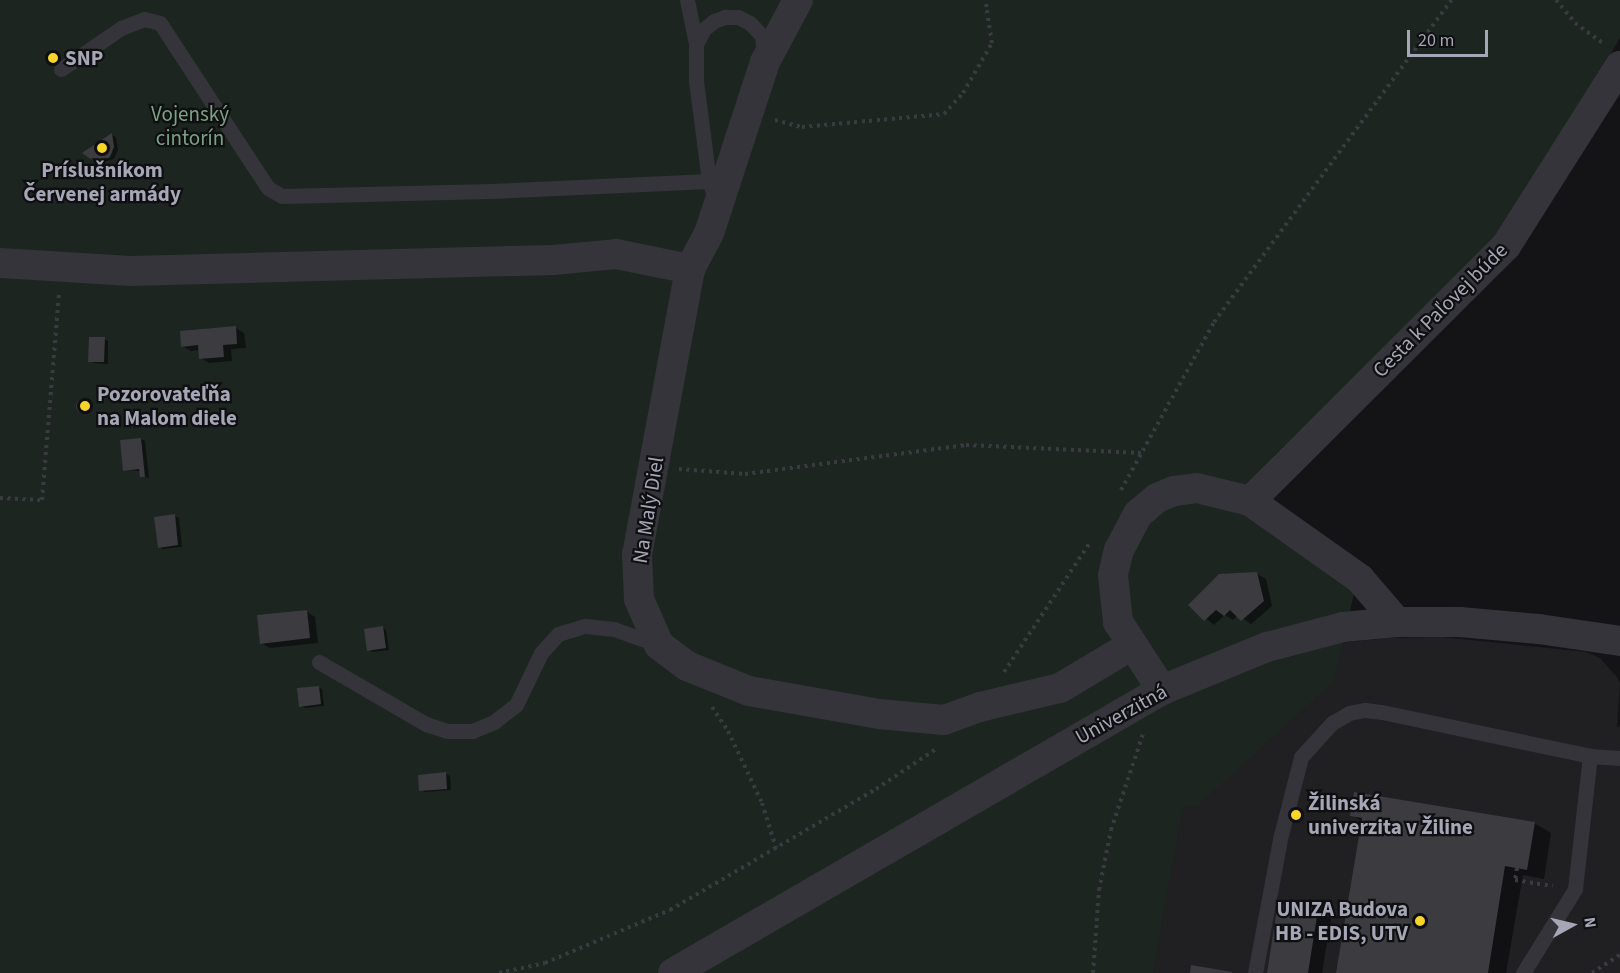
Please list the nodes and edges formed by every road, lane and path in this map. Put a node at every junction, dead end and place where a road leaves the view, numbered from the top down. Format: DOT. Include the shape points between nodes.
graph roads {
  1 [pos="687,0"];
  2 [pos="798,0"];
  3 [pos="988,0"];
  4 [pos="1451,0"];
  5 [pos="1556,0"];
  6 [pos="696,44"];
  7 [pos="1616,56"];
  8 [pos="765,62"];
  9 [pos="61,69"];
  10 [pos="748,114"];
  11 [pos="714,193"];
  12 [pos="0,263"];
  13 [pos="61,266"];
  14 [pos="690,269"];
  15 [pos="1141,453"];
  16 [pos="654,466"];
  17 [pos="1118,494"];
  18 [pos="0,498"];
  19 [pos="1250,501"];
  20 [pos="1095,534"];
  21 [pos="1397,622"];
  22 [pos="1620,641"];
  23 [pos="659,645"];
  24 [pos="1132,645"];
  25 [pos="319,662"];
  26 [pos="1162,690"];
  27 [pos="710,704"];
  28 [pos="980,707"];
  29 [pos="1143,732"];
  30 [pos="945,743"];
  31 [pos="1590,756"];
  32 [pos="1620,758"];
  33 [pos="776,848"];
  34 [pos="1517,868"];
  35 [pos="1575,889"];
  36 [pos="1620,955"];
  37 [pos="499,973"];
  38 [pos="673,973"];
  39 [pos="1093,973"];
  40 [pos="1255,973"];
  41 [pos="1523,973"];
  42 [pos="1593,973"];
  1 -- 6 [label="lane"];
  2 -- 8 [label="street, Na Malý Diel"];
  3 -- 10 [label="path" via="992,43 963,93 944,114 802,127"];
  4 -- 15 [label="path" via="1214,322"];
  5 -- 7 [label="path" via="1575,23"];
  6 -- 8 [label="lane" via="714,21 738,18 750,23 762,36"];
  6 -- 11 [label="lane" via="696,81"];
  7 -- 19 [label="street, Cesta k Paľovej búde" via="1506,246"];
  8 -- 10 [label="street, Na Malý Diel"];
  9 -- 11 [label="lane" via="121,28 144,19 160,23 268,188 282,196 491,191"];
  10 -- 11 [label="street, Na Malý Diel"];
  11 -- 14 [label="street, Na Malý Diel" via="710,233"];
  12 -- 13 [label="street"];
  13 -- 14 [label="street" via="131,271 553,260 616,254"];
  13 -- 18 [label="path" via="42,500"];
  14 -- 16 [label="street, Na Malý Diel"];
  15 -- 16 [label="path" via="966,446 745,474"];
  15 -- 17 [label="path"];
  16 -- 23 [label="street, Na Malý Diel" via="637,554 639,599"];
  19 -- 21 [label="street" via="1360,579"];
  19 -- 24 [label="street" via="1197,488 1157,498 1138,514 1119,550 1113,574 1118,622"];
  20 -- 28 [label="path"];
  21 -- 22 [label="street, Univerzitná" via="1460,622"];
  21 -- 26 [label="street, Univerzitná" via="1343,627 1267,646"];
  23 -- 25 [label="lane" via="614,629 585,626 558,634 541,653 516,705 494,722 471,730 447,731 426,724"];
  23 -- 28 [label="street, Na Malý Diel" via="687,666 749,691 879,714 944,720"];
  24 -- 26 [label="street"];
  24 -- 28 [label="street, Na Malý Diel" via="1060,688"];
  26 -- 38 [label="street, Univerzitná"];
  27 -- 33 [label="path" via="728,731 762,803"];
  29 -- 39 [label="path" via="1111,830 1099,890"];
  30 -- 33 [label="path"];
  31 -- 32 [label="lane"];
  31 -- 35 [label="lane"];
  31 -- 40 [label="lane" via="1382,712 1349,713 1332,723 1301,757 1280,839"];
  33 -- 37 [label="path" via="670,910 545,963"];
  34 -- 35 [label="path" via="1515,880"];
  35 -- 41 [label="lane"];
  36 -- 42 [label="path"];
}
